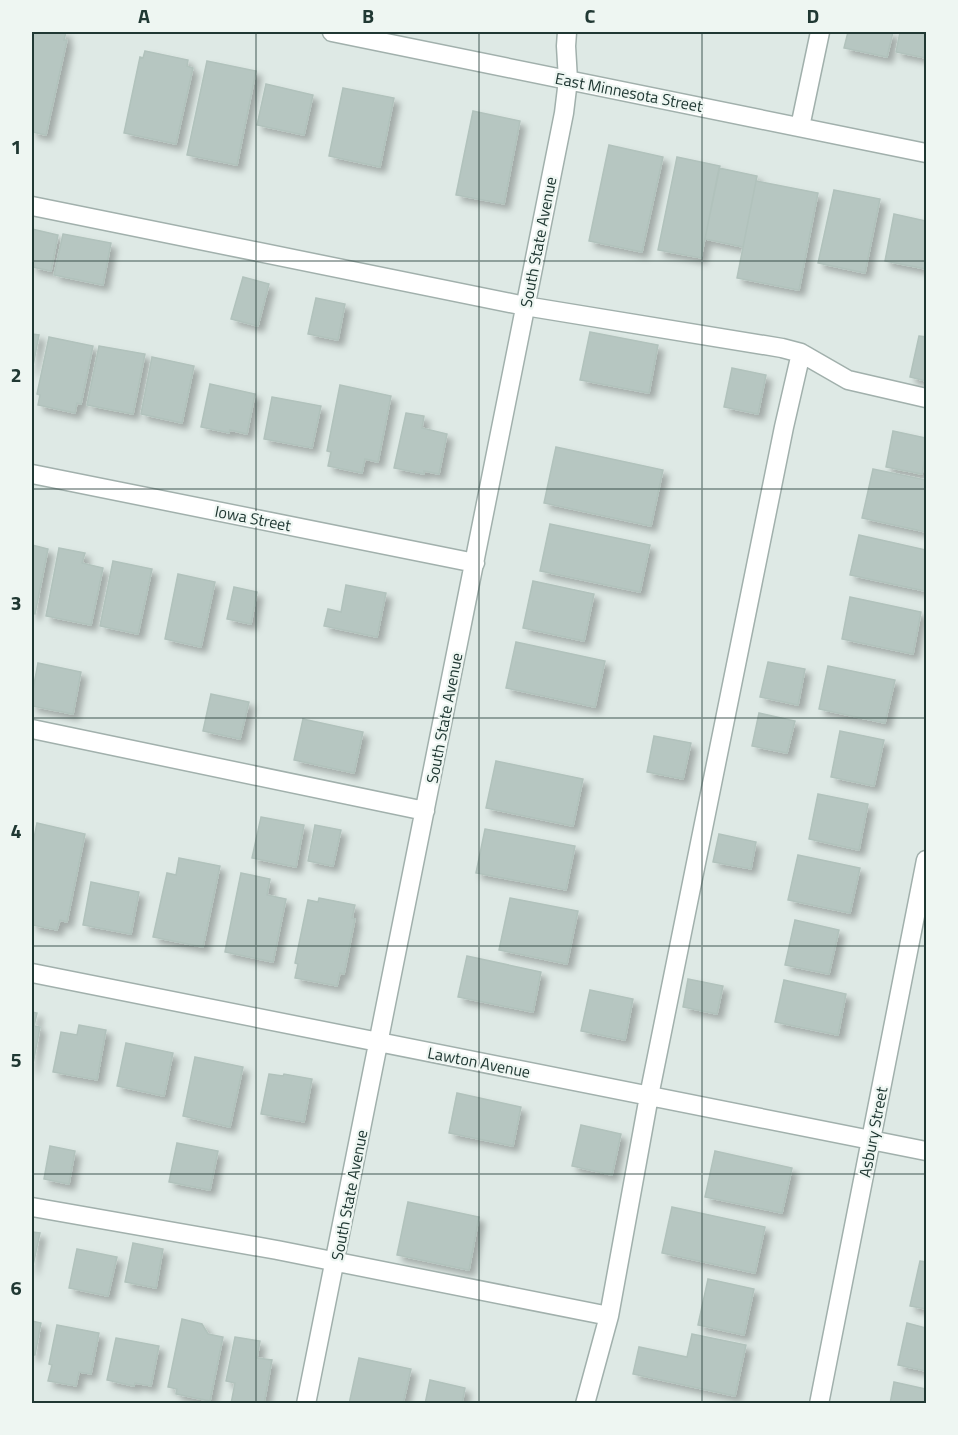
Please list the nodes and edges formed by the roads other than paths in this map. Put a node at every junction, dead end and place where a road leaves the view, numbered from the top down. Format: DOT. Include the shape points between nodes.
graph roads {
  1 [pos="332,32"];
  2 [pos="567,32"];
  3 [pos="820,32"];
  4 [pos="568,80"];
  5 [pos="800,127"];
  6 [pos="927,153"];
  7 [pos="32,206"];
  8 [pos="525,306"];
  9 [pos="801,353"];
  10 [pos="927,398"];
  11 [pos="32,474"];
  12 [pos="475,563"];
  13 [pos="32,729"];
  14 [pos="425,811"];
  15 [pos="927,860"];
  16 [pos="32,973"];
  17 [pos="379,1043"];
  18 [pos="649,1096"];
  19 [pos="871,1141"];
  20 [pos="927,1151"];
  21 [pos="32,1207"];
  22 [pos="336,1262"];
  23 [pos="609,1316"];
  24 [pos="306,1404"];
  25 [pos="585,1404"];
  26 [pos="819,1404"];
  1 -- 4 [label="street, East Minnesota Street"];
  2 -- 4 [label="street, South State Avenue"];
  3 -- 5 [label="street"];
  4 -- 5 [label="street, East Minnesota Street"];
  4 -- 8 [label="street, South State Avenue"];
  5 -- 6 [label="street, East Minnesota Street"];
  7 -- 8 [label="street"];
  8 -- 9 [label="street"];
  8 -- 12 [label="street, South State Avenue"];
  9 -- 10 [label="street" via="848,380"];
  9 -- 18 [label="street"];
  11 -- 12 [label="street, Iowa Street"];
  12 -- 14 [label="street, South State Avenue"];
  13 -- 14 [label="street"];
  14 -- 17 [label="street, South State Avenue"];
  15 -- 19 [label="street, Asbury Street"];
  16 -- 17 [label="street, Lawton Avenue"];
  17 -- 18 [label="street, Lawton Avenue"];
  17 -- 22 [label="street, South State Avenue"];
  18 -- 19 [label="street, Lawton Avenue"];
  18 -- 23 [label="street"];
  19 -- 20 [label="street, Lawton Avenue"];
  19 -- 26 [label="street, Asbury Street"];
  21 -- 22 [label="street"];
  22 -- 23 [label="street"];
  22 -- 24 [label="street, South State Avenue"];
  23 -- 25 [label="street"];
}
